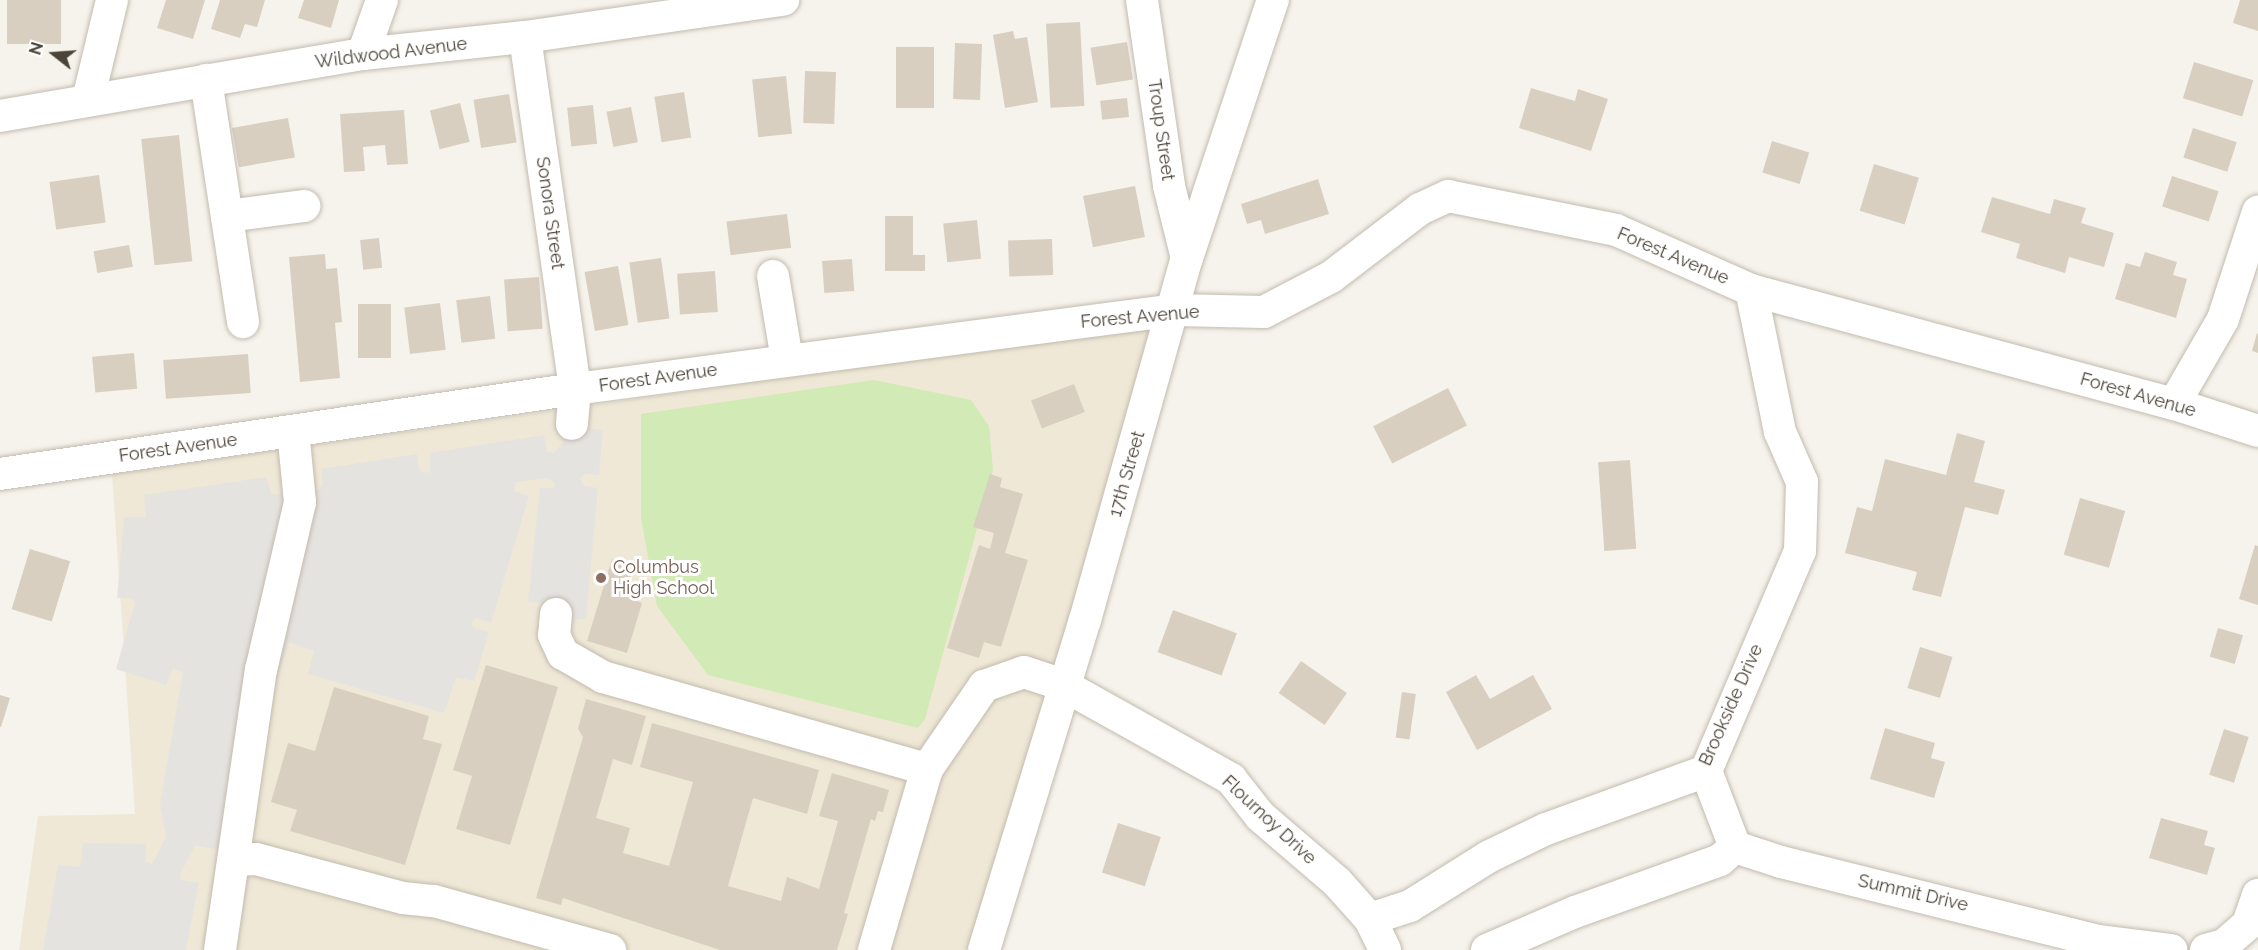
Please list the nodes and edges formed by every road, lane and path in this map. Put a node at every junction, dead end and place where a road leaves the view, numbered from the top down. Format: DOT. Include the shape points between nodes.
graph roads {
  1 [pos="112,0"];
  2 [pos="382,0"];
  3 [pos="783,0"];
  4 [pos="1142,0"];
  5 [pos="1273,0"];
  6 [pos="659,10"];
  7 [pos="525,37"];
  8 [pos="363,54"];
  9 [pos="206,80"];
  10 [pos="88,100"];
  11 [pos="0,116"];
  12 [pos="304,206"];
  13 [pos="2258,212"];
  14 [pos="227,216"];
  15 [pos="1187,258"];
  16 [pos="773,276"];
  17 [pos="1751,290"];
  18 [pos="1174,310"];
  19 [pos="243,322"];
  20 [pos="787,360"];
  21 [pos="575,389"];
  22 [pos="2174,404"];
  23 [pos="572,424"];
  24 [pos="293,431"];
  25 [pos="2258,431"];
  26 [pos="0,474"];
  27 [pos="556,614"];
  28 [pos="1063,685"];
  29 [pos="927,769"];
  30 [pos="1706,771"];
  31 [pos="1735,847"];
  32 [pos="236,860"];
  33 [pos="2258,895"];
  34 [pos="1370,919"];
  35 [pos="220,950"];
  36 [pos="610,950"];
  37 [pos="874,950"];
  38 [pos="984,950"];
  39 [pos="1385,950"];
  40 [pos="1487,950"];
  41 [pos="2171,950"];
  42 [pos="2206,950"];
  1 -- 10 [label="street"];
  2 -- 8 [label="street"];
  3 -- 6 [label="street, Wildwood Avenue"];
  4 -- 15 [label="street, Troup Street" via="1169,186"];
  5 -- 15 [label="street, 17th Street"];
  6 -- 7 [label="street, Wildwood Avenue"];
  7 -- 8 [label="street, Wildwood Avenue"];
  7 -- 21 [label="street, Sonora Street"];
  8 -- 9 [label="street, Wildwood Avenue"];
  9 -- 10 [label="street, Wildwood Avenue"];
  9 -- 14 [label="street"];
  10 -- 11 [label="street, Wildwood Avenue"];
  12 -- 14 [label="street"];
  13 -- 22 [label="street" via="2223,319"];
  14 -- 19 [label="street"];
  15 -- 18 [label="street, 17th Street"];
  16 -- 20 [label="street"];
  17 -- 18 [label="street, Forest Avenue" via="1616,230 1448,196 1420,209 1331,277 1264,312"];
  17 -- 22 [label="street, Forest Avenue"];
  17 -- 30 [label="street, Brookside Drive" via="1780,432 1802,482 1800,551"];
  18 -- 20 [label="street, Forest Avenue"];
  18 -- 28 [label="street, 17th Street"];
  20 -- 21 [label="street, Forest Avenue"];
  21 -- 23 [label="street, Sonora Street"];
  21 -- 24 [label="street, Forest Avenue"];
  22 -- 25 [label="street, Forest Avenue"];
  24 -- 26 [label="street, Forest Avenue"];
  24 -- 32 [label="street" via="300,502 261,669 235,837"];
  27 -- 29 [label="street" via="554,635 563,654 603,677"];
  28 -- 29 [label="street, Flournoy Drive" via="1024,672 984,686"];
  28 -- 34 [label="street, Flournoy Drive" via="1231,779 1260,816 1337,882"];
  28 -- 38 [label="street, 17th Street"];
  29 -- 37 [label="street, Flournoy Drive"];
  30 -- 31 [label="street"];
  30 -- 34 [label="street, Brookside Drive" via="1546,829 1488,857 1410,906"];
  31 -- 40 [label="street" via="1720,860 1575,912"];
  31 -- 41 [label="street, Summit Drive" via="2098,941"];
  32 -- 35 [label="street"];
  32 -- 36 [label="street" via="256,859 403,898 434,901"];
  33 -- 42 [label="street" via="2248,924 2224,945"];
  34 -- 39 [label="street, Flournoy Drive"];
}
